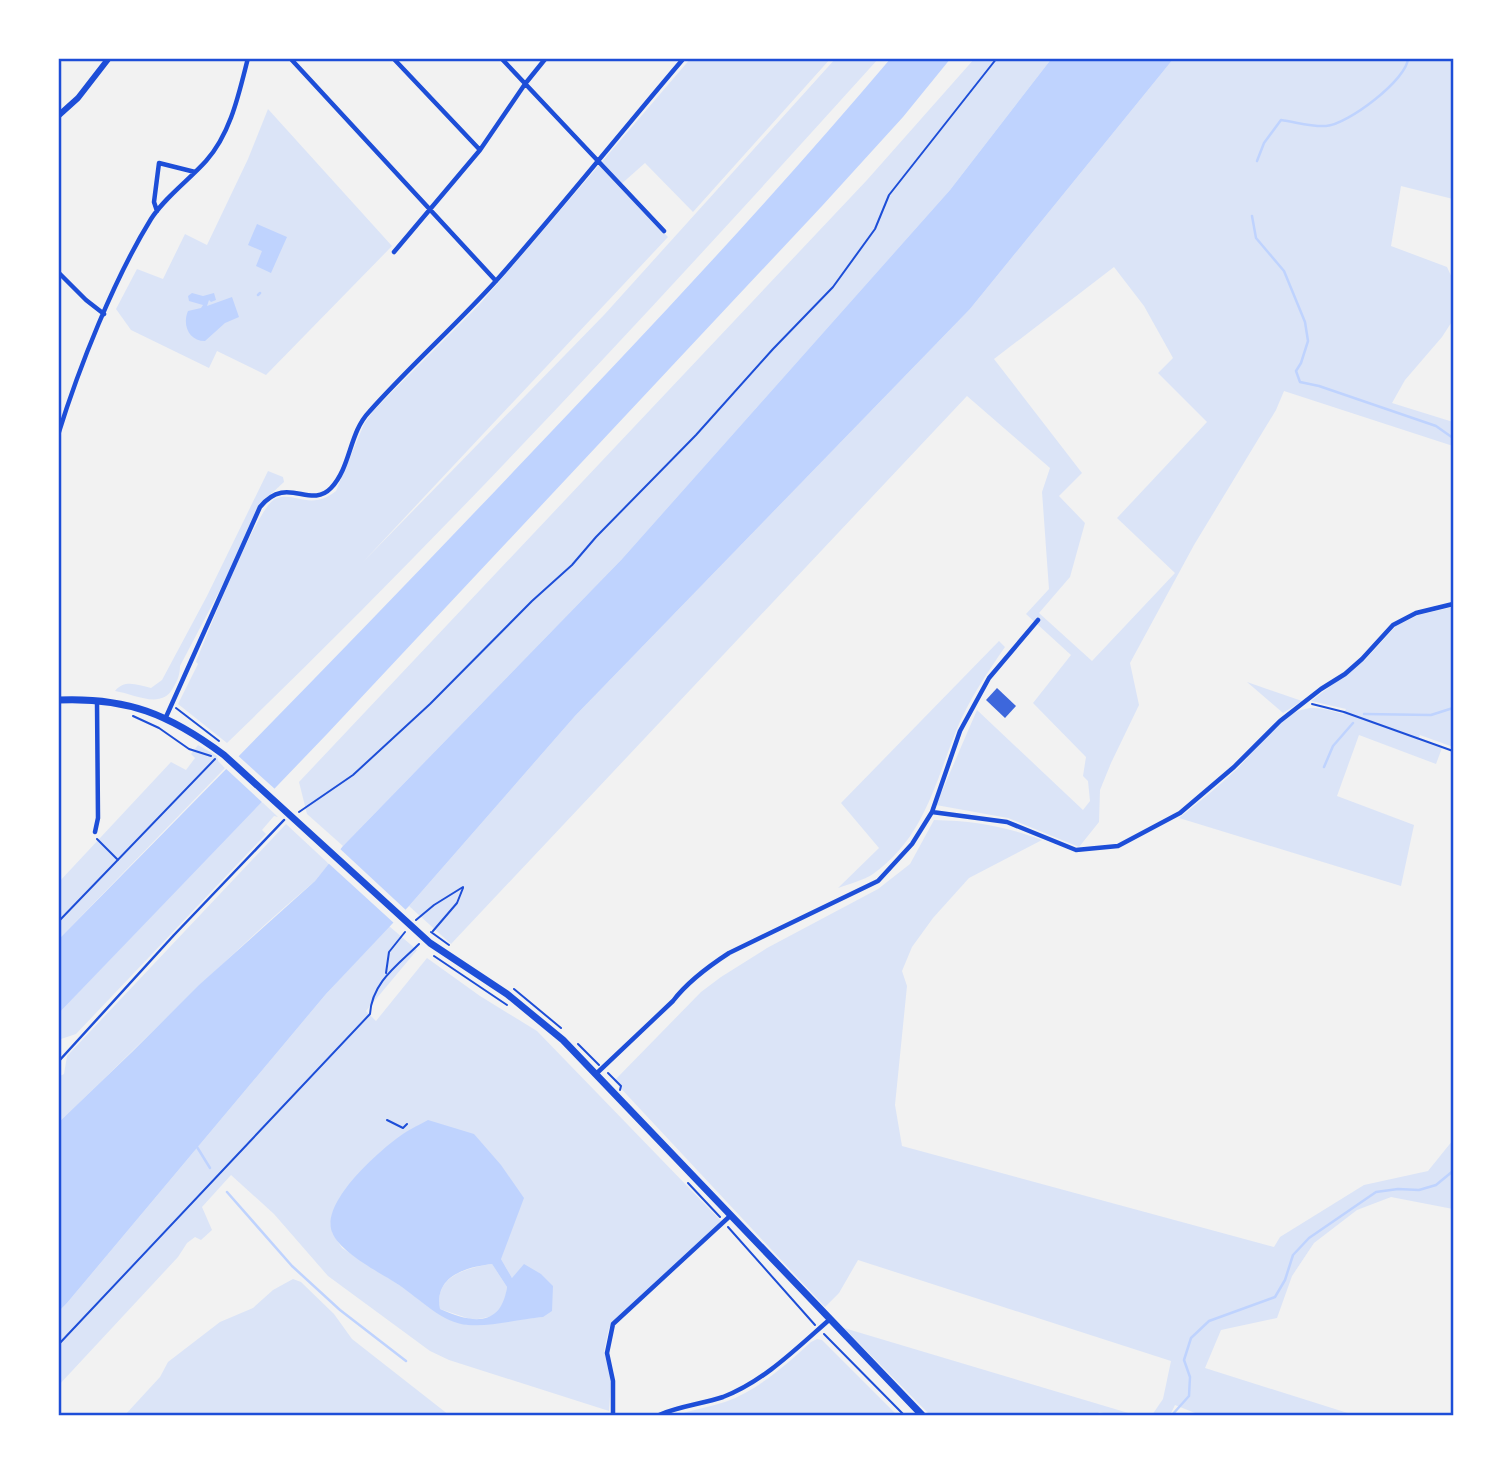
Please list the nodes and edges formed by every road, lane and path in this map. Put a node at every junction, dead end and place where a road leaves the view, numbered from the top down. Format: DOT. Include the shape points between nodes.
graph roads {
  1 [pos="109,58"];
  2 [pos="248,58"];
  3 [pos="290,58"];
  4 [pos="393,58"];
  5 [pos="501,58"];
  6 [pos="546,58"];
  7 [pos="684,58"];
  8 [pos="997,58"];
  9 [pos="525,84"];
  10 [pos="58,116"];
  11 [pos="480,150"];
  12 [pos="597,161"];
  13 [pos="195,172"];
  14 [pos="431,210"];
  15 [pos="157,211"];
  16 [pos="664,231"];
  17 [pos="394,252"];
  18 [pos="58,272"];
  19 [pos="496,281"];
  20 [pos="104,314"];
  21 [pos="58,435"];
  22 [pos="1453,604"];
  23 [pos="1038,620"];
  24 [pos="58,700"];
  25 [pos="97,701"];
  26 [pos="124,705"];
  27 [pos="1301,705"];
  28 [pos="172,706"];
  29 [pos="166,717"];
  30 [pos="1453,751"];
  31 [pos="221,755"];
  32 [pos="932,812"];
  33 [pos="298,813"];
  34 [pos="284,820"];
  35 [pos="95,832"];
  36 [pos="118,861"];
  37 [pos="463,887"];
  38 [pos="58,922"];
  39 [pos="432,932"];
  40 [pos="420,944"];
  41 [pos="431,954"];
  42 [pos="515,1011"];
  43 [pos="58,1062"];
  44 [pos="597,1073"];
  45 [pos="387,1120"];
  46 [pos="407,1124"];
  47 [pos="688,1183"];
  48 [pos="727,1219"];
  49 [pos="829,1320"];
  50 [pos="818,1329"];
  51 [pos="58,1345"];
  52 [pos="613,1415"];
  53 [pos="659,1415"];
  54 [pos="904,1415"];
  55 [pos="922,1415"];
  1 -- 10 [label="street"];
  2 -- 13 [label="street" via="224,134"];
  3 -- 14 [label="street"];
  4 -- 11 [label="street"];
  5 -- 9 [label="street"];
  6 -- 9 [label="street"];
  7 -- 12 [label="street"];
  8 -- 33 [label="path" via="888,195 875,229 832,287 696,435 430,704 353,775"];
  9 -- 11 [label="street"];
  9 -- 12 [label="street"];
  11 -- 14 [label="street"];
  12 -- 16 [label="street"];
  12 -- 19 [label="street"];
  13 -- 15 [label="street"];
  13 -- 15 [label="street" via="159,163"];
  14 -- 17 [label="street"];
  14 -- 19 [label="street"];
  15 -- 20 [label="street"];
  18 -- 20 [label="street"];
  19 -- 28 [label="street" via="366,415 330,489 311,496 277,492 260,506"];
  20 -- 21 [label="street"];
  22 -- 27 [label="street" via="1416,612 1393,625 1354,667"];
  23 -- 32 [label="street" via="989,678 960,731"];
  24 -- 25 [label="main road"];
  25 -- 26 [label="main road"];
  25 -- 35 [label="street"];
  26 -- 29 [label="main road"];
  26 -- 31 [label="path" via="130,715 189,749"];
  27 -- 30 [label="path" via="1344,712"];
  27 -- 32 [label="street" via="1180,813 1118,846 1076,850 1007,822"];
  28 -- 29 [label="street"];
  28 -- 31 [label="path" via="201,725"];
  29 -- 31 [label="main road"];
  31 -- 36 [label="path"];
  31 -- 44 [label="main road" via="420,934 538,1018"];
  32 -- 44 [label="street" via="912,844 878,881 729,953 682,989"];
  34 -- 43 [label="lane"];
  35 -- 36 [label="path"];
  36 -- 38 [label="path"];
  37 -- 39 [label="path" via="457,903"];
  40 -- 51 [label="path" via="379,983 370,1014"];
  41 -- 42 [label="path"];
  44 -- 48 [label="main road"];
  45 -- 46 [label="path" via="403,1128"];
  47 -- 48 [label="path"];
  48 -- 49 [label="main road"];
  48 -- 50 [label="path"];
  48 -- 52 [label="street" via="613,1324 607,1353"];
  49 -- 50 [label="street"];
  49 -- 55 [label="main road"];
  50 -- 53 [label="street" via="741,1388"];
  50 -- 54 [label="path"];
}
